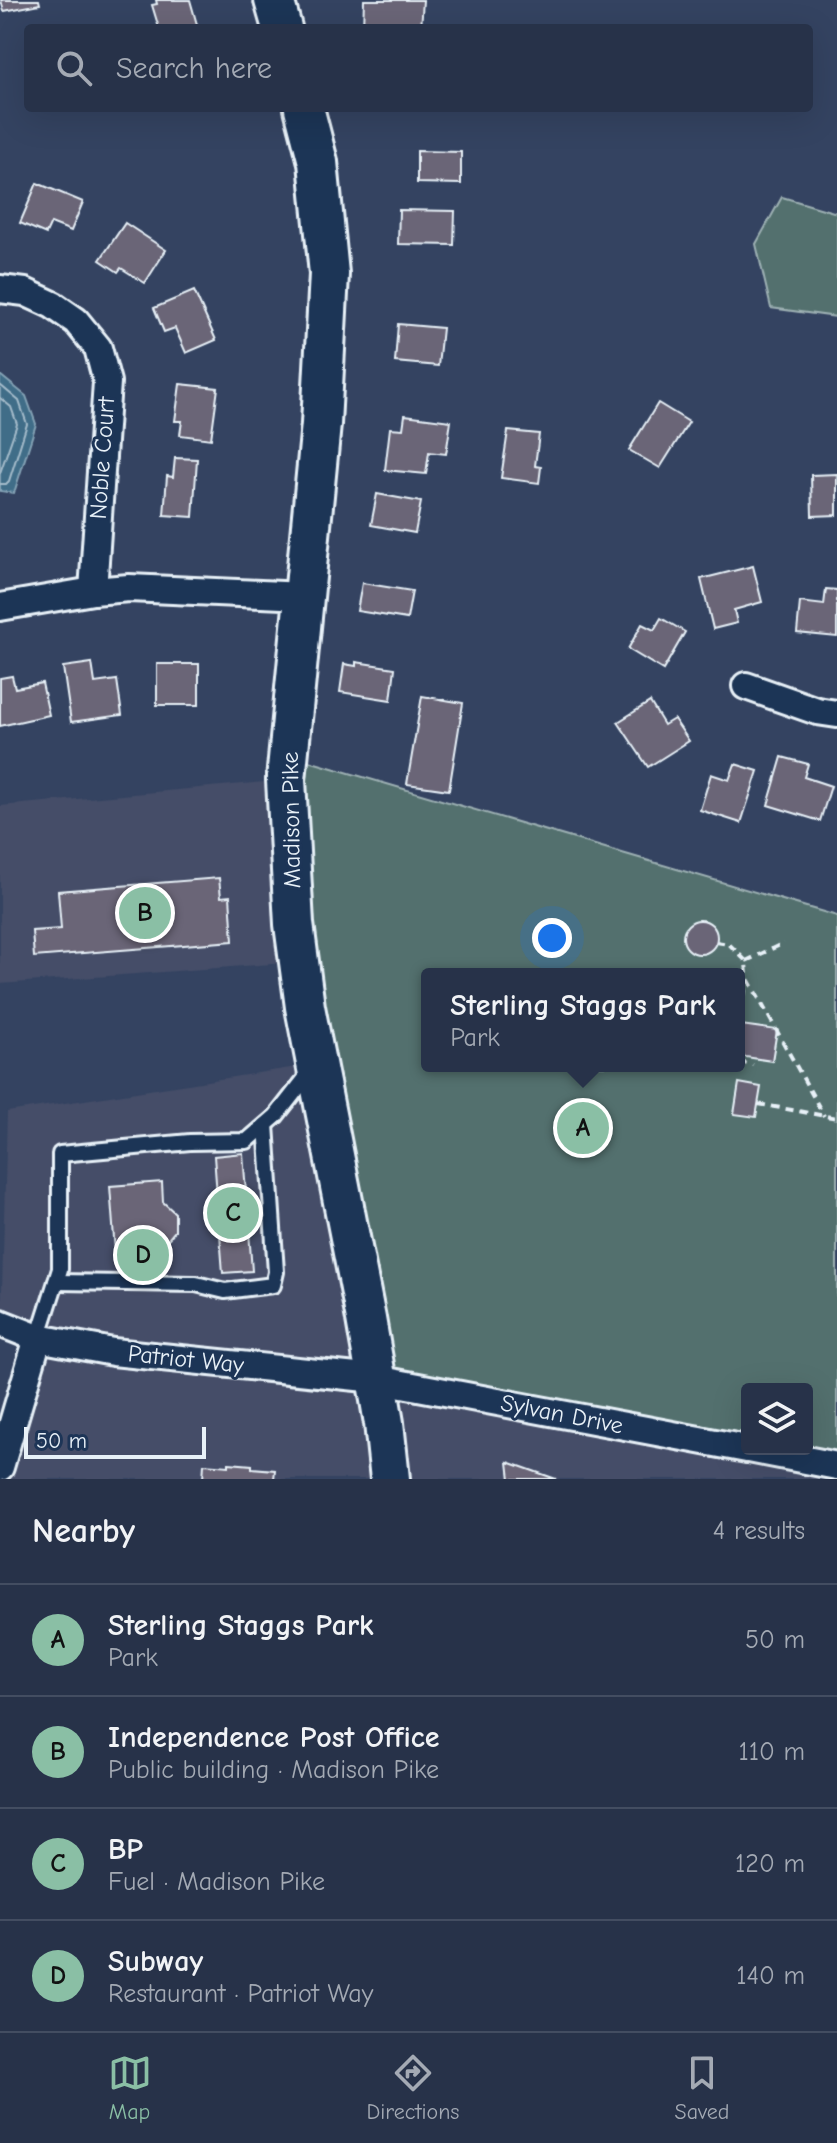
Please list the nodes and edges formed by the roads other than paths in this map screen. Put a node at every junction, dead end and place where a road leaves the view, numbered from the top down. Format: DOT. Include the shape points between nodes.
graph roads {
  1 [pos="274,0"];
  2 [pos="281,24"];
  3 [pos="305,112"];
  4 [pos="0,289"];
  5 [pos="93,591"];
  6 [pos="304,596"];
  7 [pos="0,607"];
  8 [pos="746,686"];
  9 [pos="837,714"];
  10 [pos="316,1064"];
  11 [pos="266,1125"];
  12 [pos="56,1282"];
  13 [pos="0,1323"];
  14 [pos="38,1338"];
  15 [pos="376,1379"];
  16 [pos="741,1448"];
  17 [pos="779,1455"];
  18 [pos="837,1466"];
  19 [pos="0,1467"];
  20 [pos="390,1479"];
  1 -- 2 [label="main road"];
  3 -- 6 [label="main road, Madison Pike" via="318,162 329,274"];
  4 -- 5 [label="street, Noble Court" via="25,292 53,305 76,321 98,348 107,382"];
  5 -- 6 [label="street"];
  5 -- 7 [label="street"];
  6 -- 10 [label="main road, Madison Pike" via="286,780 294,924"];
  8 -- 9 [label="street"];
  10 -- 11 [label="lane"];
  10 -- 15 [label="main road, Madison Pike"];
  11 -- 12 [label="lane" via="247,1141 60,1154"];
  11 -- 12 [label="lane" via="273,1285 225,1291 196,1284"];
  12 -- 14 [label="lane"];
  13 -- 14 [label="street, Patriot Way"];
  14 -- 15 [label="street, Patriot Way" via="113,1352"];
  14 -- 19 [label="street"];
  15 -- 16 [label="street, Sylvan Drive"];
  15 -- 20 [label="main road, Madison Pike"];
  17 -- 18 [label="street, Sylvan Drive"];
}
